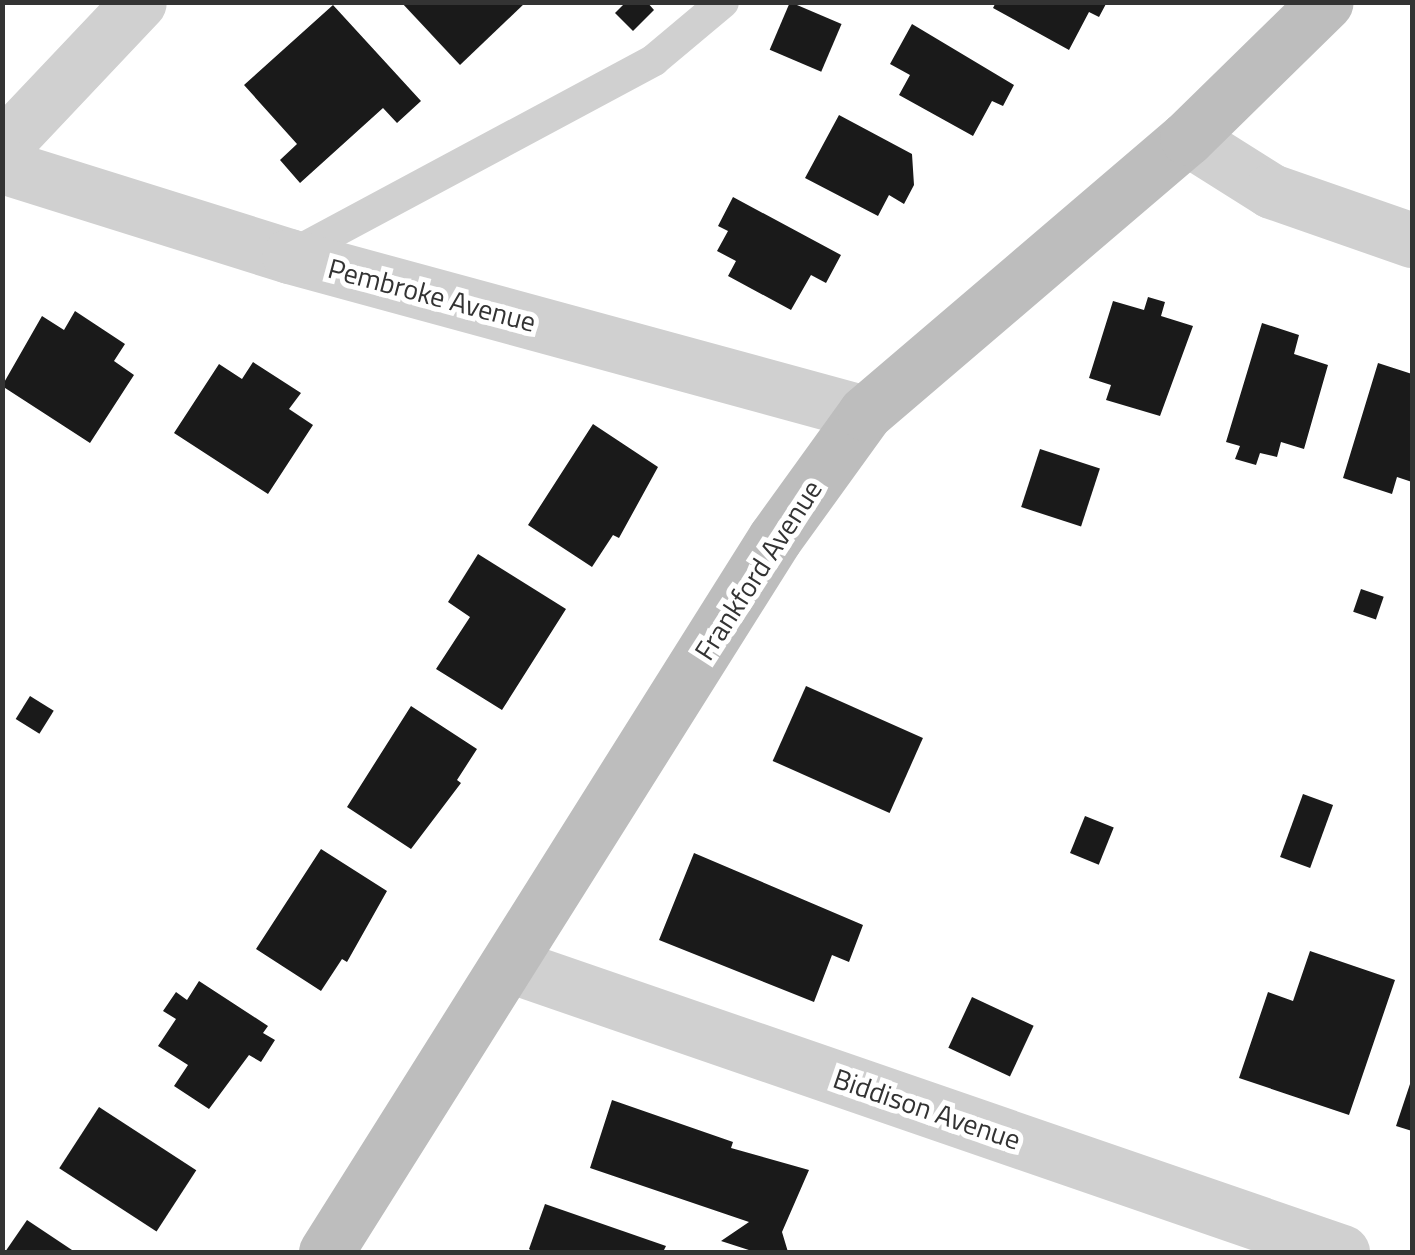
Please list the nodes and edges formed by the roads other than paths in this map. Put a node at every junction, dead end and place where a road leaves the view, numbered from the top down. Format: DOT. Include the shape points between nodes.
graph roads {
  1 [pos="139,2"];
  2 [pos="723,2"];
  3 [pos="1326,2"];
  4 [pos="1186,138"];
  5 [pos="2,147"];
  6 [pos="2,166"];
  7 [pos="1412,240"];
  8 [pos="289,256"];
  9 [pos="865,413"];
  10 [pos="512,966"];
  11 [pos="326,1252"];
  12 [pos="1342,1252"];
  1 -- 5 [label="street"];
  2 -- 8 [label="lane" via="654,60"];
  3 -- 4 [label="street, Frankford Avenue"];
  4 -- 7 [label="street" via="1270,191"];
  4 -- 9 [label="street, Frankford Avenue"];
  6 -- 8 [label="street, Pembroke Avenue"];
  8 -- 9 [label="street, Pembroke Avenue"];
  9 -- 10 [label="street, Frankford Avenue" via="775,538"];
  10 -- 11 [label="street, Frankford Avenue"];
  10 -- 12 [label="street, Biddison Avenue"];
}
